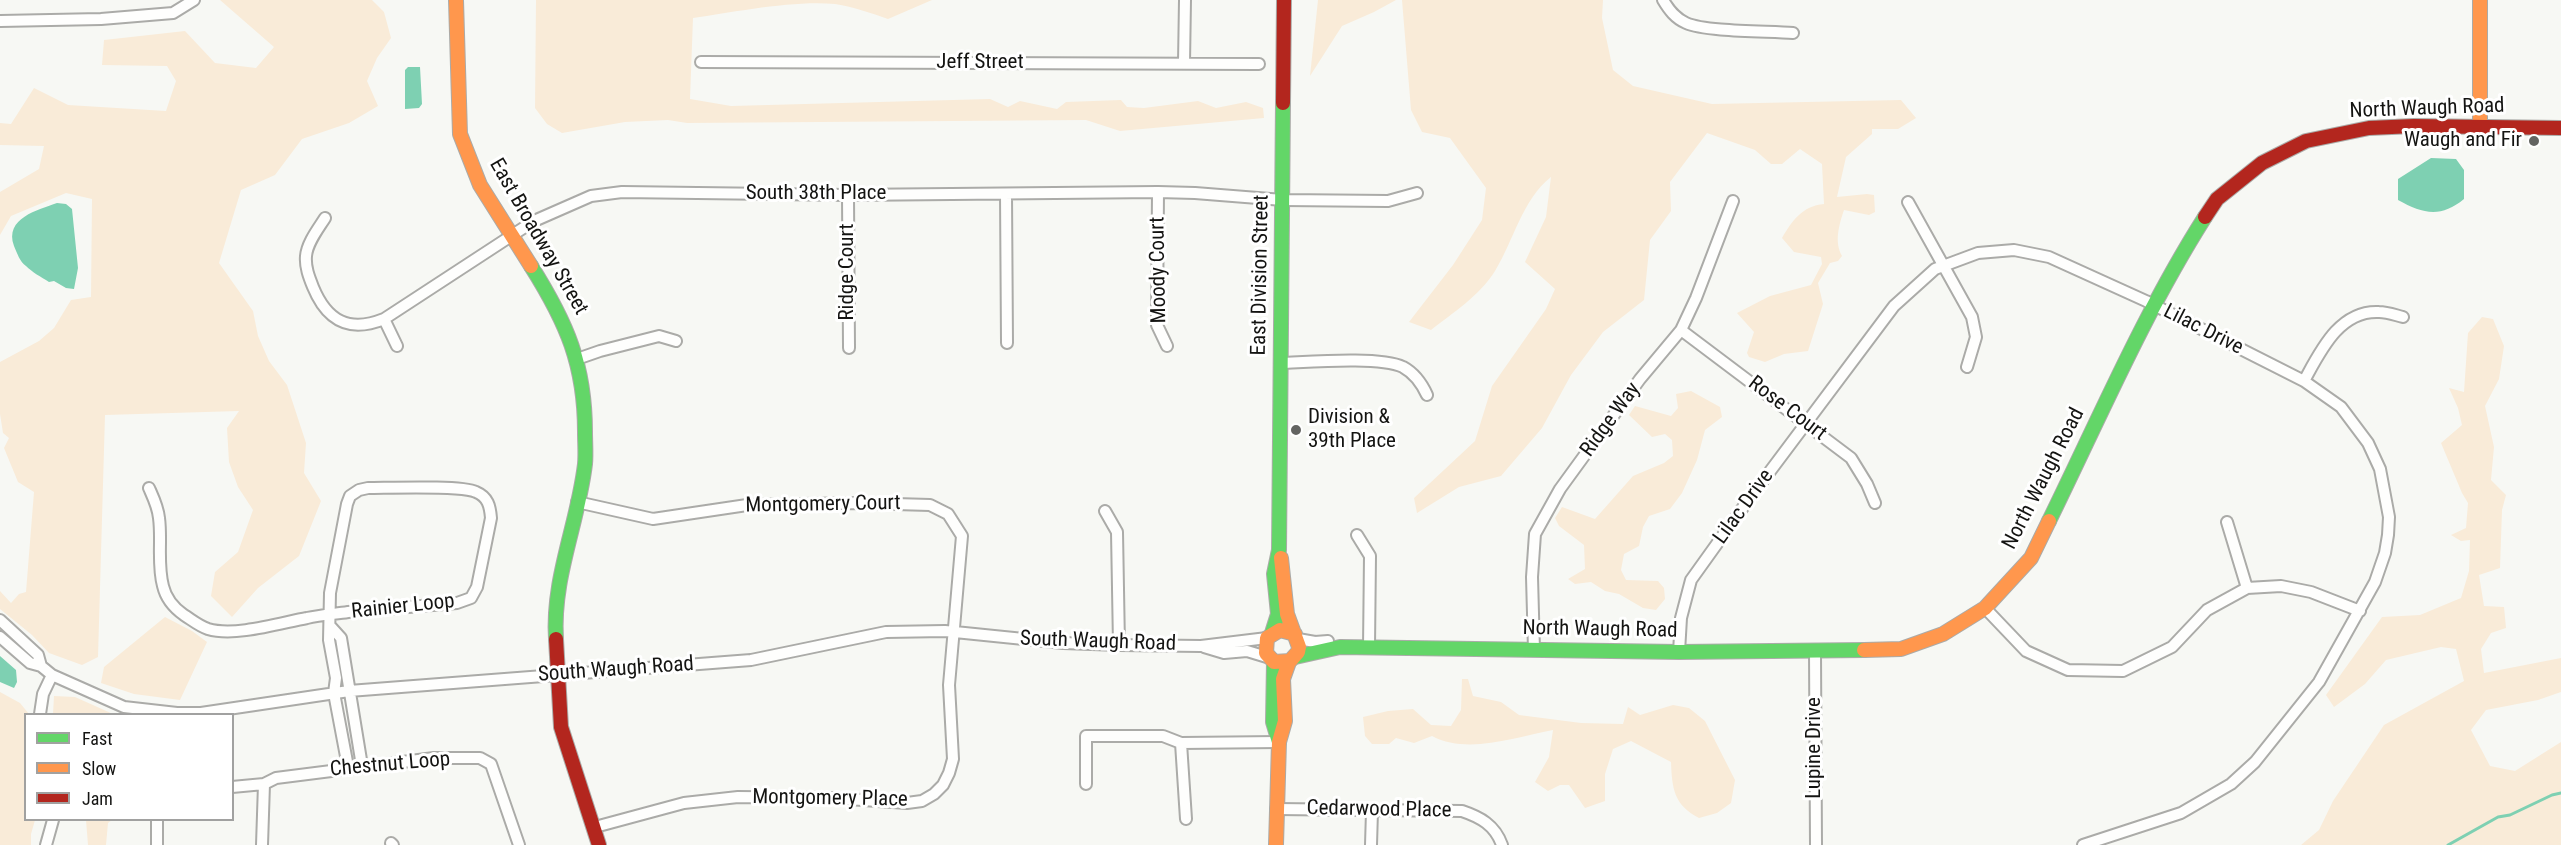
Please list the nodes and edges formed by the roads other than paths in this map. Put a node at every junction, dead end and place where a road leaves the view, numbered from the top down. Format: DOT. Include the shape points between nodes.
graph roads {
  1 [pos="194,0"];
  2 [pos="456,0"];
  3 [pos="1185,0"];
  4 [pos="1284,0"];
  5 [pos="1663,0"];
  6 [pos="2480,0"];
  7 [pos="0,21"];
  8 [pos="1792,33"];
  9 [pos="701,62"];
  10 [pos="1184,63"];
  11 [pos="1259,64"];
  12 [pos="2480,127"];
  13 [pos="2561,128"];
  14 [pos="1158,192"];
  15 [pos="1417,193"];
  16 [pos="1006,194"];
  17 [pos="848,195"];
  18 [pos="1283,200"];
  19 [pos="1734,201"];
  20 [pos="1908,202"];
  21 [pos="325,218"];
  22 [pos="513,235"];
  23 [pos="1944,264"];
  24 [pos="2154,306"];
  25 [pos="2403,317"];
  26 [pos="384,319"];
  27 [pos="1681,330"];
  28 [pos="676,341"];
  29 [pos="1007,343"];
  30 [pos="397,346"];
  31 [pos="1167,346"];
  32 [pos="849,348"];
  33 [pos="577,359"];
  34 [pos="1282,363"];
  35 [pos="1967,368"];
  36 [pos="2304,381"];
  37 [pos="1427,395"];
  38 [pos="1807,424"];
  39 [pos="149,488"];
  40 [pos="577,502"];
  41 [pos="1875,503"];
  42 [pos="1105,511"];
  43 [pos="2227,522"];
  44 [pos="1357,535"];
  45 [pos="1279,550"];
  46 [pos="2247,588"];
  47 [pos="1985,608"];
  48 [pos="2360,611"];
  49 [pos="330,614"];
  50 [pos="0,620"];
  51 [pos="331,627"];
  52 [pos="953,632"];
  53 [pos="1269,635"];
  54 [pos="0,637"];
  55 [pos="1296,637"];
  56 [pos="1334,644"];
  57 [pos="1119,645"];
  58 [pos="1200,646"];
  59 [pos="1369,647"];
  60 [pos="1534,650"];
  61 [pos="1815,651"];
  62 [pos="1679,652"];
  63 [pos="1272,660"];
  64 [pos="1292,660"];
  65 [pos="41,666"];
  66 [pos="557,673"];
  67 [pos="52,675"];
  68 [pos="349,691"];
  69 [pos="334,693"];
  70 [pos="41,704"];
  71 [pos="1279,742"];
  72 [pos="1181,743"];
  73 [pos="362,766"];
  74 [pos="348,767"];
  75 [pos="264,784"];
  76 [pos="1086,784"];
  77 [pos="234,786"];
  78 [pos="1276,809"];
  79 [pos="1372,811"];
  80 [pos="1186,819"];
  81 [pos="52,821"];
  82 [pos="157,821"];
  83 [pos="596,827"];
  84 [pos="46,845"];
  85 [pos="157,845"];
  86 [pos="262,845"];
  87 [pos="519,845"];
  88 [pos="599,845"];
  89 [pos="1276,845"];
  90 [pos="1371,845"];
  91 [pos="1502,845"];
  92 [pos="1816,845"];
  93 [pos="2083,845"];
  1 -- 7 [label="street" via="173,13"];
  2 -- 22 [label="street, East Broadway Street" via="460,134 480,185"];
  3 -- 10 [label="street"];
  4 -- 18 [label="street, East Division Street"];
  5 -- 8 [label="street" via="1670,12 1686,23"];
  6 -- 12 [label="street"];
  9 -- 10 [label="street, Jeff Street"];
  10 -- 11 [label="street, Jeff Street"];
  12 -- 13 [label="street, North Waugh Road"];
  12 -- 24 [label="street, North Waugh Road" via="2414,126 2338,133 2306,141 2262,163 2217,199"];
  14 -- 16 [label="street, South 38th Place"];
  14 -- 18 [label="street, South 38th Place"];
  14 -- 31 [label="street, Moody Court" via="1157,325"];
  15 -- 18 [label="street, South 38th Place" via="1388,201"];
  16 -- 17 [label="street, South 38th Place"];
  16 -- 29 [label="street"];
  17 -- 22 [label="street, South 38th Place" via="622,192 591,196 534,221"];
  17 -- 32 [label="street, Ridge Court"];
  18 -- 34 [label="street, East Division Street"];
  19 -- 27 [label="street, Ridge Way"];
  20 -- 23 [label="street"];
  21 -- 26 [label="street, South 38th Place" via="306,254 306,271 319,302 345,324 358,326"];
  22 -- 26 [label="street, South 38th Place"];
  22 -- 33 [label="street, East Broadway Street" via="552,299"];
  23 -- 24 [label="street, Lilac Drive" via="1978,253 2017,250 2049,257"];
  23 -- 35 [label="street" via="1972,317 1976,338"];
  23 -- 38 [label="street, Lilac Drive" via="1894,306"];
  24 -- 36 [label="street, Lilac Drive"];
  24 -- 47 [label="street, North Waugh Road" via="2031,558"];
  25 -- 36 [label="street" via="2379,312 2354,317 2335,330"];
  26 -- 30 [label="street"];
  27 -- 38 [label="street, Rose Court"];
  27 -- 60 [label="street, Ridge Way" via="1560,489 1535,534"];
  28 -- 33 [label="street" via="659,336"];
  33 -- 40 [label="street, East Broadway Street" via="585,403 586,447"];
  34 -- 37 [label="street" via="1375,362 1402,367 1421,382"];
  34 -- 45 [label="street, East Division Street"];
  36 -- 48 [label="street, Lilac Drive" via="2341,407 2368,443 2380,469 2389,517 2388,535 2375,582"];
  38 -- 41 [label="street, Rose Court" via="1851,458"];
  38 -- 62 [label="street, Lilac Drive" via="1691,580 1681,618"];
  39 -- 49 [label="street" via="159,517 163,586 168,599 185,616 209,629 235,630"];
  40 -- 52 [label="street, Montgomery Court" via="652,519 747,505 930,505 948,514 962,536"];
  40 -- 66 [label="street, East Broadway Street" via="558,584"];
  42 -- 57 [label="street" via="1117,532"];
  43 -- 46 [label="street"];
  44 -- 59 [label="street" via="1370,556"];
  45 -- 53 [label="street, East Division Street" via="1274,574 1278,614"];
  45 -- 55 [label="street, East Division Street" via="1288,623"];
  46 -- 47 [label="street" via="2207,610 2172,647 2124,671 2068,670 2026,651"];
  46 -- 48 [label="street" via="2281,585"];
  47 -- 61 [label="street, North Waugh Road" via="1943,634 1901,649"];
  48 -- 93 [label="street, Lilac Drive" via="2319,682 2268,747 2231,784 2181,813"];
  49 -- 49 [label="street, Rainier Loop" via="330,593 350,496 368,488 469,490 486,498 491,518 477,587 471,598 457,603"];
  49 -- 51 [label="street"];
  50 -- 65 [label="street, South Waugh Road" via="38,655"];
  51 -- 68 [label="street" via="341,638"];
  51 -- 69 [label="street"];
  52 -- 57 [label="street, South Waugh Road"];
  52 -- 66 [label="street, South Waugh Road" via="886,632 751,660"];
  52 -- 83 [label="street, Montgomery Place" via="949,685 953,759 943,785 922,801 738,797 684,804"];
  53 -- 55 [label="street" via="1282,629"];
  53 -- 58 [label="street, South Waugh Road"];
  53 -- 63 [label="street" via="1265,646"];
  54 -- 65 [label="street, South Waugh Road" via="30,663"];
  55 -- 56 [label="street, North Waugh Road"];
  55 -- 64 [label="street" via="1300,646"];
  56 -- 59 [label="street, North Waugh Road"];
  56 -- 64 [label="street, North Waugh Road" via="1325,652 1307,652"];
  57 -- 58 [label="street, South Waugh Road"];
  58 -- 63 [label="street, South Waugh Road" via="1224,652 1247,651"];
  59 -- 60 [label="street, North Waugh Road"];
  60 -- 62 [label="street, North Waugh Road"];
  61 -- 62 [label="street, North Waugh Road"];
  61 -- 92 [label="street, Lupine Drive"];
  63 -- 64 [label="street"];
  63 -- 71 [label="street" via="1273,722"];
  64 -- 71 [label="street" via="1283,680 1285,722"];
  65 -- 67 [label="street, South Waugh Road"];
  66 -- 68 [label="street, South Waugh Road"];
  66 -- 83 [label="street, East Broadway Street" via="561,727"];
  67 -- 69 [label="street, South Waugh Road" via="124,707 177,713 201,713"];
  67 -- 70 [label="street"];
  68 -- 69 [label="street, South Waugh Road"];
  68 -- 73 [label="street"];
  69 -- 74 [label="street"];
  71 -- 72 [label="street"];
  71 -- 78 [label="street"];
  72 -- 76 [label="street" via="1163,736 1086,736"];
  72 -- 80 [label="street"];
  73 -- 74 [label="street, Chestnut Loop"];
  73 -- 87 [label="street, Chestnut Loop" via="434,758 480,758 491,765"];
  74 -- 75 [label="street, Chestnut Loop" via="276,778"];
  75 -- 77 [label="street, Chestnut Loop"];
  75 -- 86 [label="street"];
  78 -- 79 [label="street, Cedarwood Place"];
  78 -- 89 [label="street"];
  79 -- 90 [label="street"];
  79 -- 91 [label="street, Cedarwood Place" via="1462,811 1490,825"];
  81 -- 84 [label="street"];
  82 -- 85 [label="street"];
  83 -- 88 [label="street, East Broadway Street"];
}
